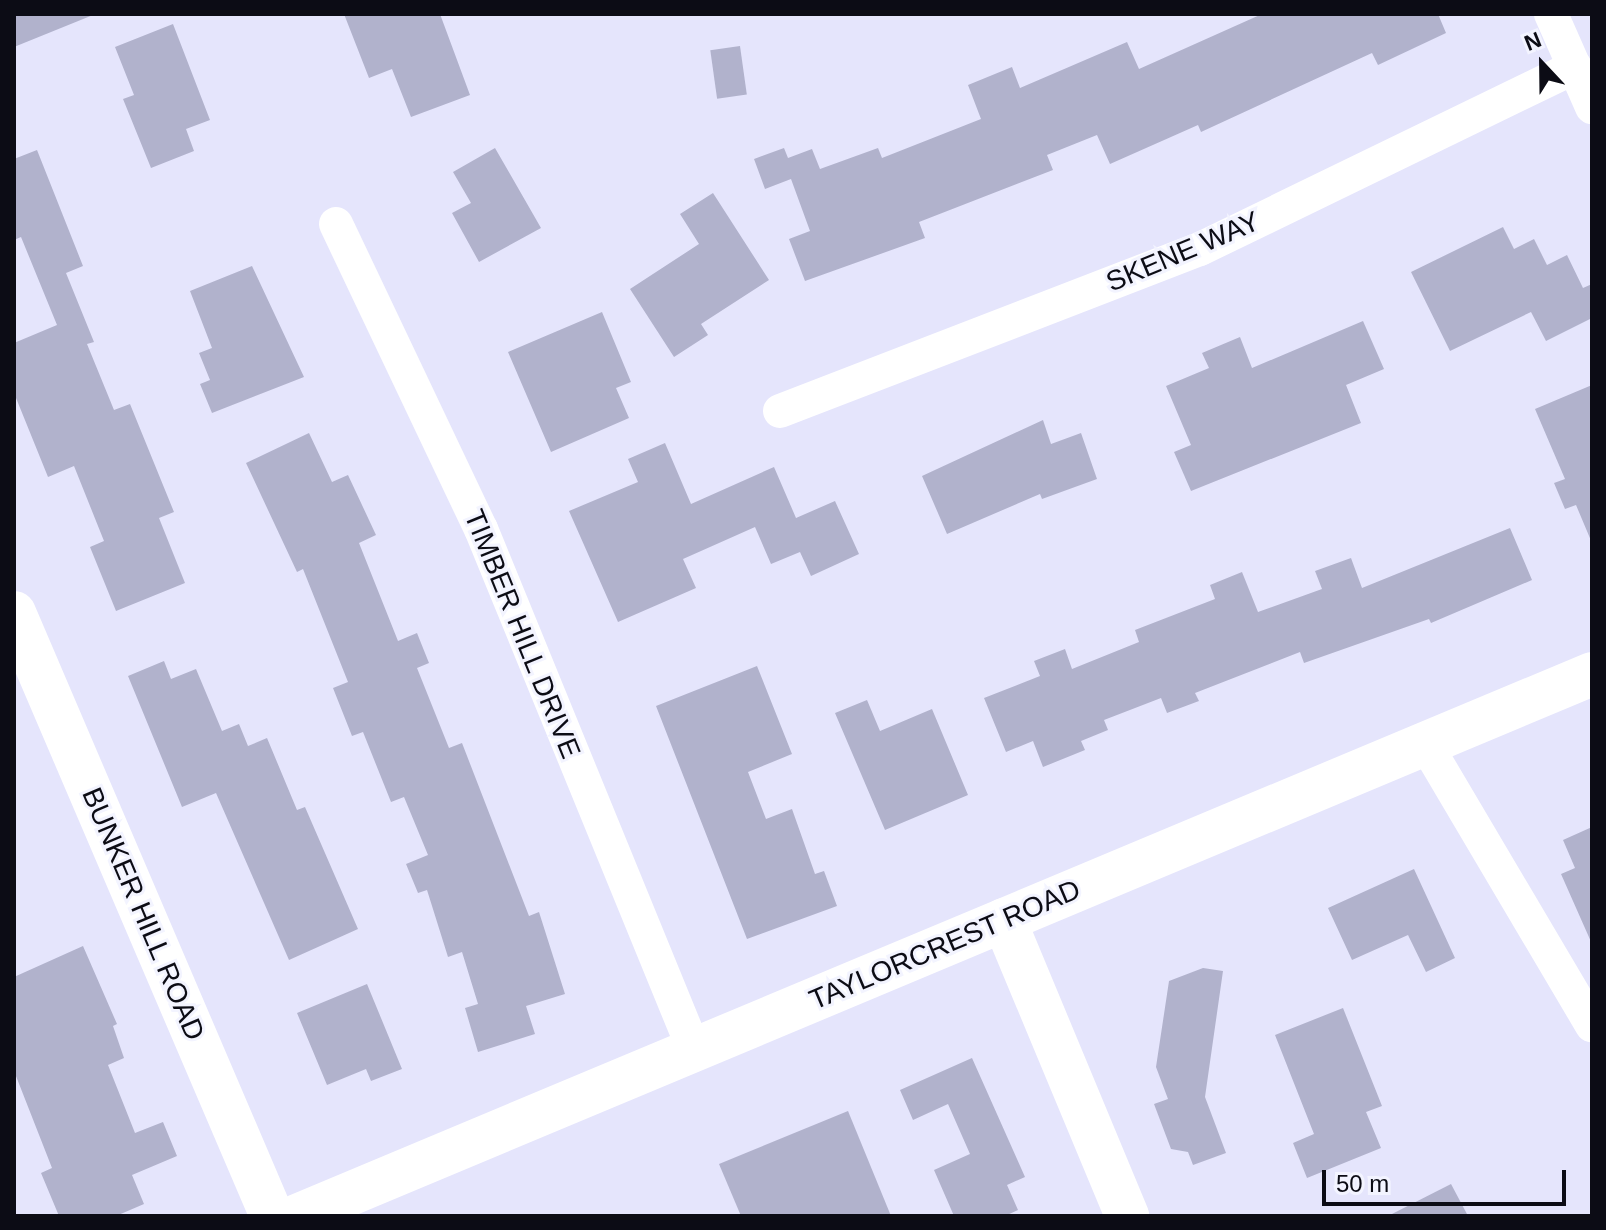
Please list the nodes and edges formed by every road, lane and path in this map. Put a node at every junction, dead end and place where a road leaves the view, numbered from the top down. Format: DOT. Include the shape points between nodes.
graph roads {
  1 [pos="1551,14"];
  2 [pos="1575,67"];
  3 [pos="1592,107"];
  4 [pos="336,224"];
  5 [pos="780,411"];
  6 [pos="14,613"];
  7 [pos="1592,674"];
  8 [pos="1425,743"];
  9 [pos="1004,920"];
  10 [pos="1592,1025"];
  11 [pos="694,1050"];
  12 [pos="272,1216"];
  13 [pos="297,1216"];
  14 [pos="1127,1216"];
  1 -- 2 [label="street"];
  2 -- 3 [label="street"];
  2 -- 5 [label="street, SKENE WAY" via="1200,249"];
  4 -- 11 [label="street, TIMBER HILL DRIVE" via="481,529"];
  6 -- 12 [label="street, BUNKER HILL ROAD"];
  7 -- 8 [label="street, TAYLORCREST ROAD"];
  8 -- 9 [label="street, TAYLORCREST ROAD"];
  8 -- 10 [label="street"];
  9 -- 11 [label="street, TAYLORCREST ROAD"];
  9 -- 14 [label="street"];
  11 -- 13 [label="street, TAYLORCREST ROAD"];
}
